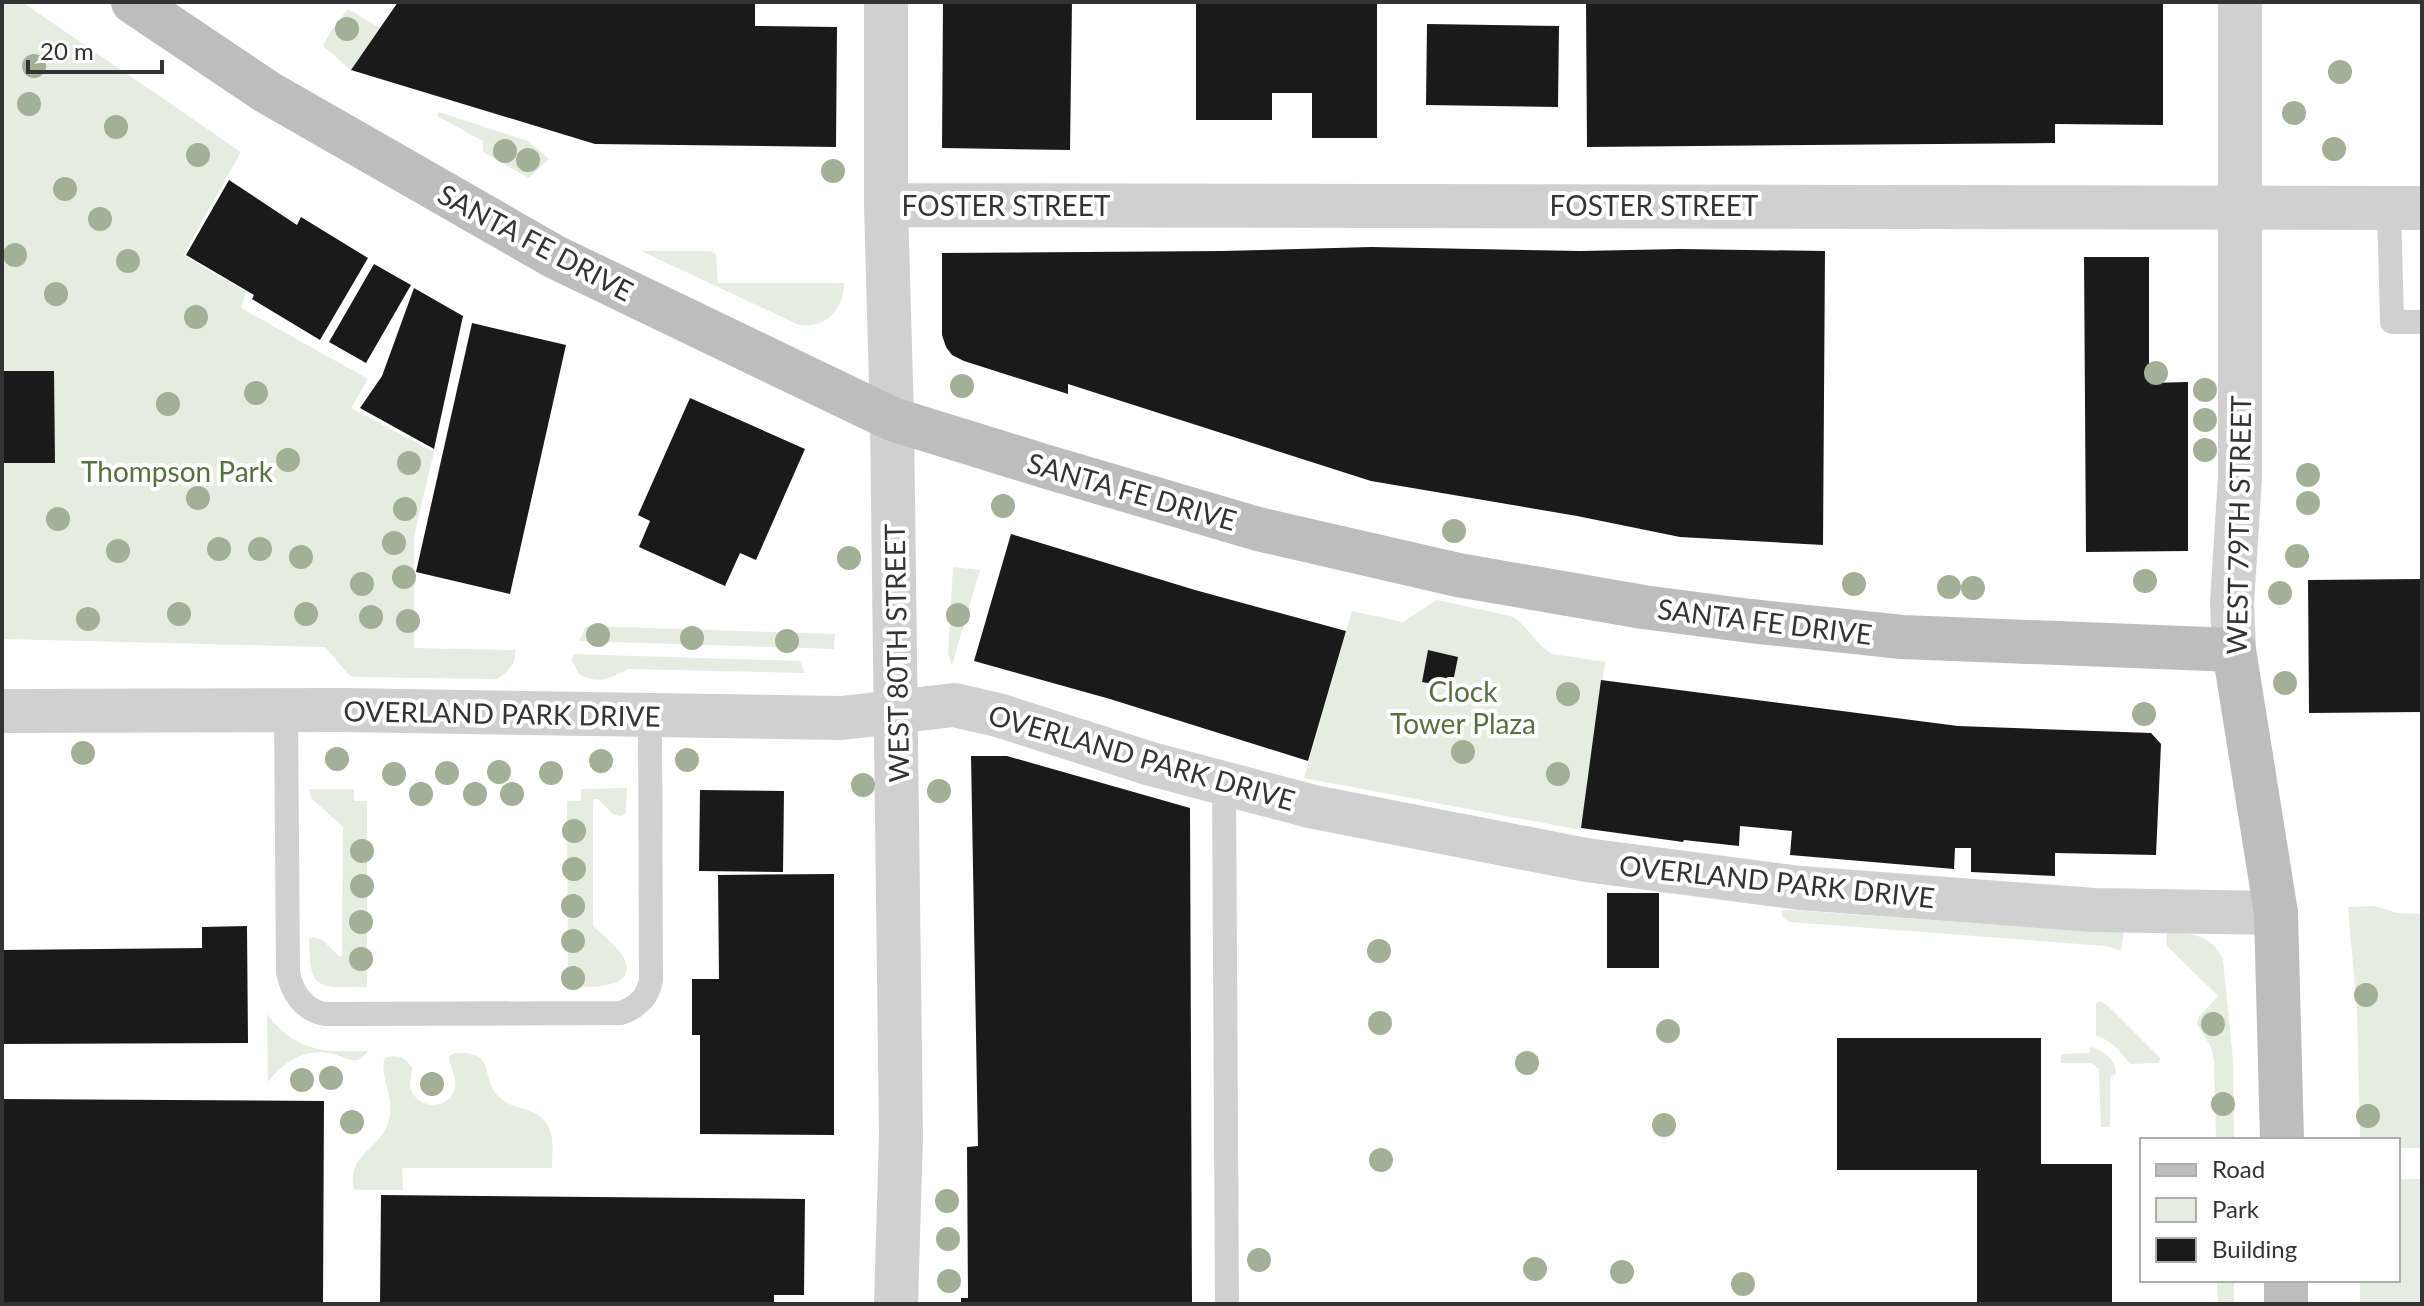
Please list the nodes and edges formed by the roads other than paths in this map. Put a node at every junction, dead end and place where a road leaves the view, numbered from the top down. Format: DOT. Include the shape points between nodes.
graph roads {
  1 [pos="133,2"];
  2 [pos="886,2"];
  3 [pos="2240,2"];
  4 [pos="886,205"];
  5 [pos="2240,206"];
  6 [pos="2406,208"];
  7 [pos="2422,322"];
  8 [pos="892,419"];
  9 [pos="2234,650"];
  10 [pos="286,710"];
  11 [pos="2,711"];
  12 [pos="897,712"];
  13 [pos="650,716"];
  14 [pos="1224,783"];
  15 [pos="2276,913"];
  16 [pos="2282,1138"];
  17 [pos="2286,1282"];
  18 [pos="896,1304"];
  19 [pos="1227,1304"];
  20 [pos="2286,1304"];
  1 -- 8 [label="main road, SANTA FE DRIVE" via="267,92 555,257"];
  2 -- 4 [label="street, WEST 80TH STREET"];
  3 -- 5 [label="street, WEST 79TH STREET"];
  4 -- 5 [label="street, FOSTER STREET"];
  4 -- 8 [label="street, WEST 80TH STREET"];
  5 -- 6 [label="street, FOSTER STREET"];
  5 -- 9 [label="street, WEST 79TH STREET"];
  6 -- 7 [label="lane" via="2392,322"];
  8 -- 9 [label="main road, SANTA FE DRIVE" via="1258,529 1458,575 1750,621 1902,637"];
  8 -- 12 [label="street, WEST 80TH STREET"];
  9 -- 15 [label="main road, WEST 79TH STREET"];
  10 -- 11 [label="street, OVERLAND PARK DRIVE"];
  10 -- 13 [label="street, OVERLAND PARK DRIVE"];
  10 -- 13 [label="lane" via="288,972 304,1004 325,1014 621,1013 638,1005 651,980"];
  12 -- 13 [label="street, OVERLAND PARK DRIVE" via="842,718"];
  12 -- 14 [label="street, OVERLAND PARK DRIVE" via="970,707"];
  12 -- 18 [label="street, WEST 80TH STREET" via="901,1137"];
  14 -- 15 [label="street, OVERLAND PARK DRIVE" via="1314,807 1586,860 1786,887 2094,910"];
  14 -- 19 [label="lane"];
  15 -- 16 [label="main road, WEST 79TH STREET"];
  17 -- 20 [label="main road"];
}
